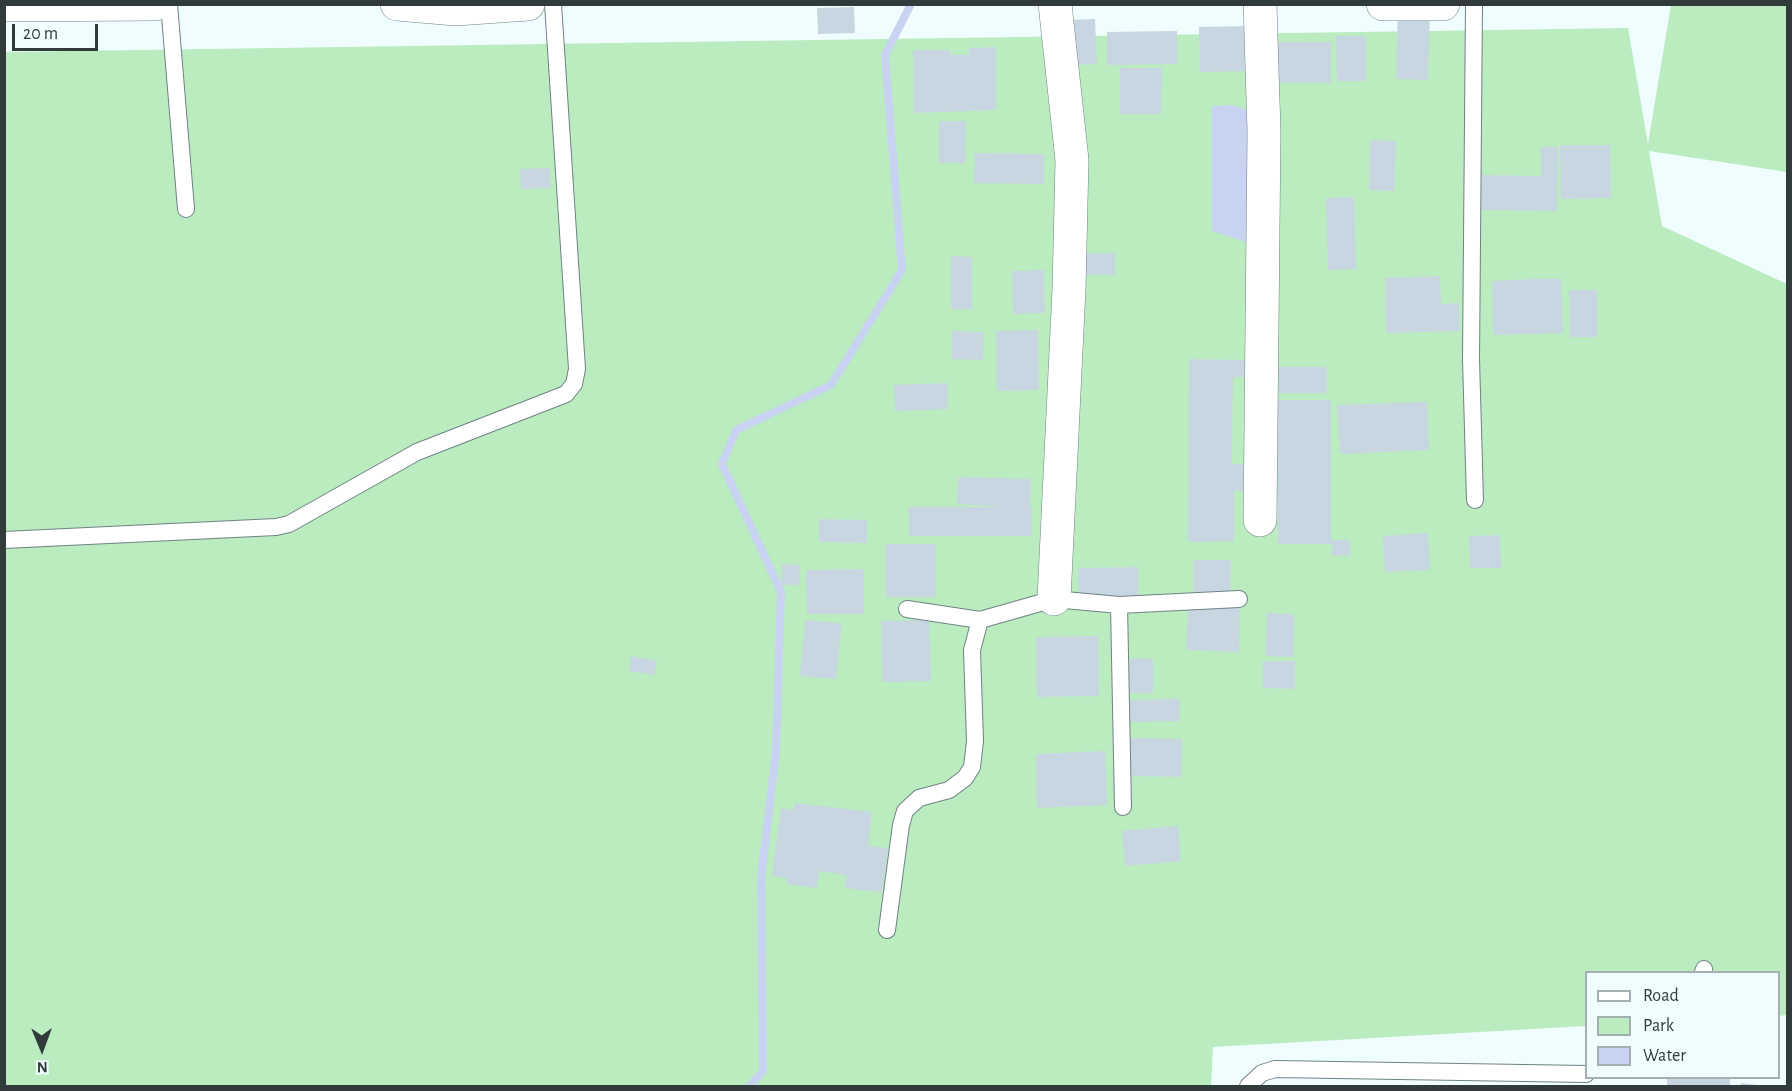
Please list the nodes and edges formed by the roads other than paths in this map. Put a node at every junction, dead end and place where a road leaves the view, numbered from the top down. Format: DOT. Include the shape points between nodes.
graph roads {
  1 [pos="155,4"];
  2 [pos="169,4"];
  3 [pos="397,4"];
  4 [pos="528,4"];
  5 [pos="553,4"];
  6 [pos="1055,4"];
  7 [pos="1260,4"];
  8 [pos="1383,4"];
  9 [pos="1443,4"];
  10 [pos="1474,4"];
  11 [pos="4,5"];
  12 [pos="1421,5"];
  13 [pos="186,209"];
  14 [pos="1475,500"];
  15 [pos="1260,520"];
  16 [pos="4,540"];
  17 [pos="1054,599"];
  18 [pos="1239,599"];
  19 [pos="1119,605"];
  20 [pos="907,609"];
  21 [pos="980,620"];
  22 [pos="1123,807"];
  23 [pos="887,930"];
  24 [pos="1585,1074"];
  25 [pos="1248,1086"];
  1 -- 11 [label="street"];
  2 -- 13 [label="lane"];
  3 -- 4 [label="street" via="456,9"];
  5 -- 16 [label="lane" via="577,369 574,384 566,394 417,452 289,524"];
  6 -- 17 [label="street" via="1072,160"];
  7 -- 15 [label="street" via="1264,132"];
  8 -- 12 [label="street"];
  9 -- 12 [label="street"];
  10 -- 14 [label="lane" via="1471,359"];
  17 -- 19 [label="lane"];
  17 -- 21 [label="lane"];
  18 -- 19 [label="lane"];
  19 -- 22 [label="lane"];
  20 -- 21 [label="lane"];
  21 -- 23 [label="lane" via="972,651 972,767 949,790 919,798 905,811"];
  24 -- 25 [label="lane" via="1275,1070 1262,1074"];
}
